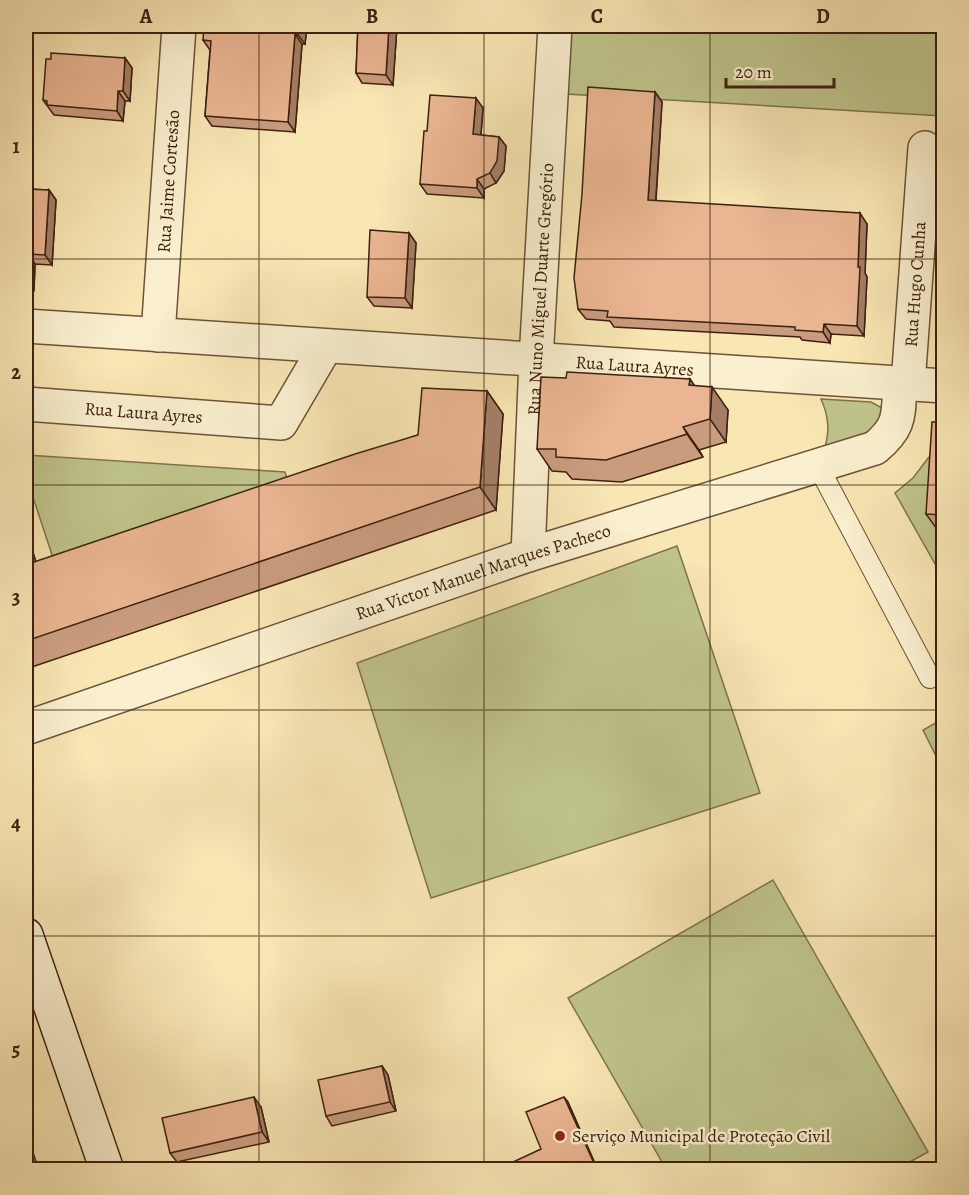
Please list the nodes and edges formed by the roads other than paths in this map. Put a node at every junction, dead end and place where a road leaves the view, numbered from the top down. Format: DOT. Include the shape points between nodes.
graph roads {
  1 [pos="179,26"];
  2 [pos="555,26"];
  3 [pos="925,148"];
  4 [pos="26,326"];
  5 [pos="158,335"];
  6 [pos="326,346"];
  7 [pos="536,360"];
  8 [pos="904,384"];
  9 [pos="944,386"];
  10 [pos="26,404"];
  11 [pos="818,466"];
  12 [pos="528,555"];
  13 [pos="930,678"];
  14 [pos="26,728"];
  15 [pos="26,935"];
  16 [pos="107,1170"];
  1 -- 5 [label="street, Rua Jaime Cortesão"];
  2 -- 7 [label="street, Rua Nuno Miguel Duarte Gregório"];
  3 -- 8 [label="street, Rua Hugo Cunha"];
  4 -- 5 [label="street, Rua Laura Ayres"];
  5 -- 6 [label="street, Rua Laura Ayres"];
  6 -- 7 [label="street, Rua Laura Ayres"];
  6 -- 10 [label="street, Rua Laura Ayres" via="281,423"];
  7 -- 8 [label="street, Rua Laura Ayres"];
  7 -- 12 [label="street, Rua Nuno Miguel Duarte Gregório"];
  8 -- 9 [label="street, Rua Laura Ayres"];
  8 -- 11 [label="street, Rua Victor Manuel Marques Pacheco" via="898,419 889,436 874,448"];
  11 -- 12 [label="street, Rua Victor Manuel Marques Pacheco"];
  11 -- 13 [label="lane"];
  12 -- 14 [label="street, Rua Victor Manuel Marques Pacheco"];
  15 -- 16 [label="street"];
}
